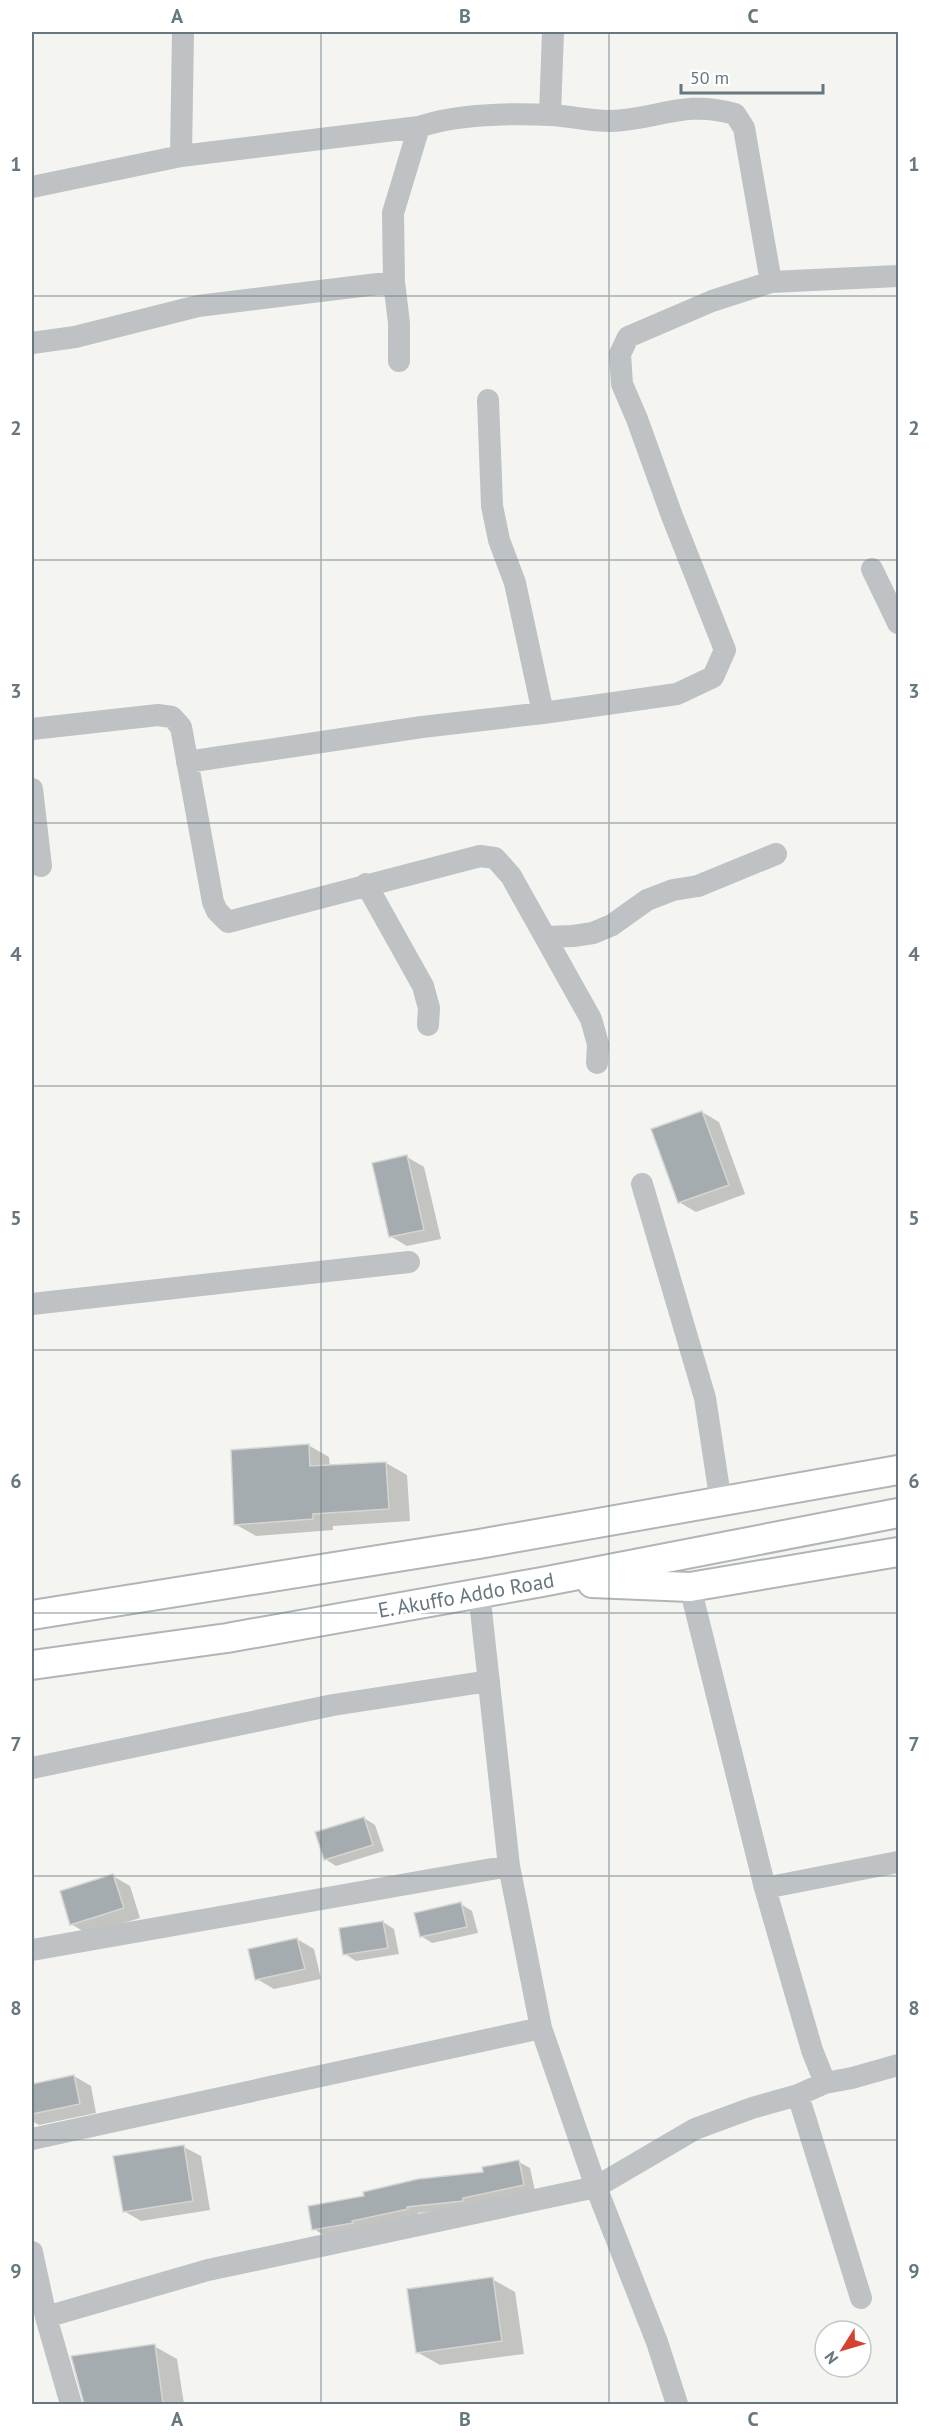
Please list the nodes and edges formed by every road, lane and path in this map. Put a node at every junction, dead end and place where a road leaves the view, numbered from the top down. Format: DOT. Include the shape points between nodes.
graph roads {
  1 [pos="183,32"];
  2 [pos="553,32"];
  3 [pos="550,115"];
  4 [pos="419,127"];
  5 [pos="181,156"];
  6 [pos="32,187"];
  7 [pos="898,276"];
  8 [pos="394,282"];
  9 [pos="771,282"];
  10 [pos="32,344"];
  11 [pos="399,361"];
  12 [pos="488,400"];
  13 [pos="872,569"];
  14 [pos="898,623"];
  15 [pos="543,713"];
  16 [pos="32,729"];
  17 [pos="187,762"];
  18 [pos="32,789"];
  19 [pos="776,854"];
  20 [pos="41,866"];
  21 [pos="366,884"];
  22 [pos="546,937"];
  23 [pos="428,1025"];
  24 [pos="597,1063"];
  25 [pos="642,1184"];
  26 [pos="409,1262"];
  27 [pos="32,1304"];
  28 [pos="898,1449"];
  29 [pos="898,1470"];
  30 [pos="834,1482"];
  31 [pos="721,1503"];
  32 [pos="898,1513"];
  33 [pos="898,1552"];
  34 [pos="542,1582"];
  35 [pos="690,1587"];
  36 [pos="479,1592"];
  37 [pos="32,1615"];
  38 [pos="32,1665"];
  39 [pos="489,1681"];
  40 [pos="32,1767"];
  41 [pos="898,1862"];
  42 [pos="509,1866"];
  43 [pos="765,1888"];
  44 [pos="32,1950"];
  45 [pos="541,2028"];
  46 [pos="898,2066"];
  47 [pos="825,2082"];
  48 [pos="798,2095"];
  49 [pos="32,2139"];
  50 [pos="596,2187"];
  51 [pos="32,2252"];
  52 [pos="861,2298"];
  53 [pos="46,2317"];
  54 [pos="71,2404"];
  55 [pos="677,2404"];
  1 -- 5 [label="street"];
  2 -- 3 [label="street"];
  3 -- 4 [label="street" via="454,120"];
  3 -- 9 [label="street" via="626,120 693,107 735,114 744,128"];
  4 -- 5 [label="street"];
  4 -- 8 [label="street" via="393,213"];
  5 -- 6 [label="street"];
  7 -- 9 [label="street"];
  8 -- 10 [label="street" via="198,306"];
  8 -- 11 [label="street"];
  9 -- 15 [label="street" via="712,301 628,337 620,354 622,384 725,650 713,677 677,694"];
  12 -- 15 [label="street" via="492,506 499,540 515,583"];
  13 -- 14 [label="street"];
  15 -- 17 [label="street"];
  16 -- 17 [label="street" via="159,715 172,717 181,726"];
  17 -- 21 [label="street" via="213,902 228,922"];
  18 -- 20 [label="street"];
  19 -- 22 [label="street" via="698,886 647,900 612,925 593,933"];
  21 -- 22 [label="street" via="480,855 495,858 511,876"];
  21 -- 23 [label="street" via="423,986 429,1008"];
  22 -- 24 [label="street" via="591,1019 598,1044"];
  25 -- 31 [label="street" via="705,1398"];
  26 -- 27 [label="street"];
  28 -- 30 [label="main road"];
  29 -- 30 [label="main road"];
  30 -- 31 [label="main road"];
  31 -- 37 [label="main road"];
  32 -- 34 [label="main road, E. Akuffo Addo Road"];
  33 -- 35 [label="main road"];
  34 -- 35 [label="main road"];
  34 -- 36 [label="main road, E. Akuffo Addo Road"];
  35 -- 43 [label="street"];
  36 -- 38 [label="main road, E. Akuffo Addo Road" via="227,1638"];
  36 -- 39 [label="street"];
  39 -- 40 [label="street" via="333,1705"];
  39 -- 42 [label="street"];
  41 -- 43 [label="street"];
  42 -- 44 [label="street"];
  42 -- 45 [label="street"];
  43 -- 47 [label="street"];
  45 -- 49 [label="street"];
  45 -- 50 [label="street"];
  46 -- 47 [label="street"];
  47 -- 48 [label="street"];
  48 -- 50 [label="street" via="695,2130"];
  48 -- 52 [label="street"];
  50 -- 53 [label="street" via="207,2270"];
  50 -- 55 [label="street"];
  51 -- 53 [label="street"];
  53 -- 54 [label="street"];
}
